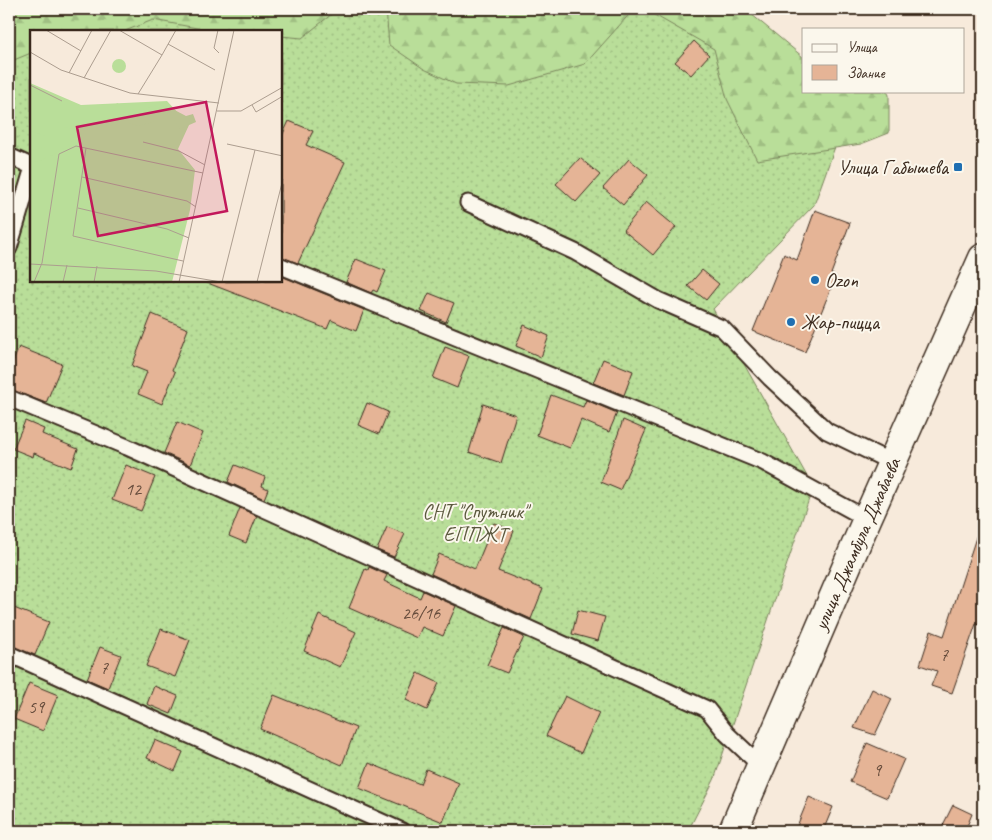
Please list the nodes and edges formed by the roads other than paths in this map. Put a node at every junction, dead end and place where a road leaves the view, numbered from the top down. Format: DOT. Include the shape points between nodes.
graph roads {
  1 [pos="9,156"];
  2 [pos="30,166"];
  3 [pos="30,177"];
  4 [pos="468,203"];
  5 [pos="9,248"];
  6 [pos="983,258"];
  7 [pos="282,266"];
  8 [pos="9,398"];
  9 [pos="893,463"];
  10 [pos="867,519"];
  11 [pos="9,654"];
  12 [pos="761,766"];
  13 [pos="402,831"];
  14 [pos="733,831"];
  1 -- 2 [label="lane"];
  3 -- 5 [label="lane"];
  4 -- 9 [label="lane" via="575,252 658,300 722,328 827,430"];
  6 -- 9 [label="main road, улица Джамбула Джабаева"];
  7 -- 10 [label="lane" via="763,462"];
  8 -- 12 [label="lane" via="127,447 707,709 727,734"];
  9 -- 10 [label="main road, улица Джамбула Джабаева"];
  10 -- 12 [label="main road, улица Джамбула Джабаева"];
  11 -- 13 [label="lane"];
  12 -- 14 [label="main road, улица Джамбула Джабаева"];
}
